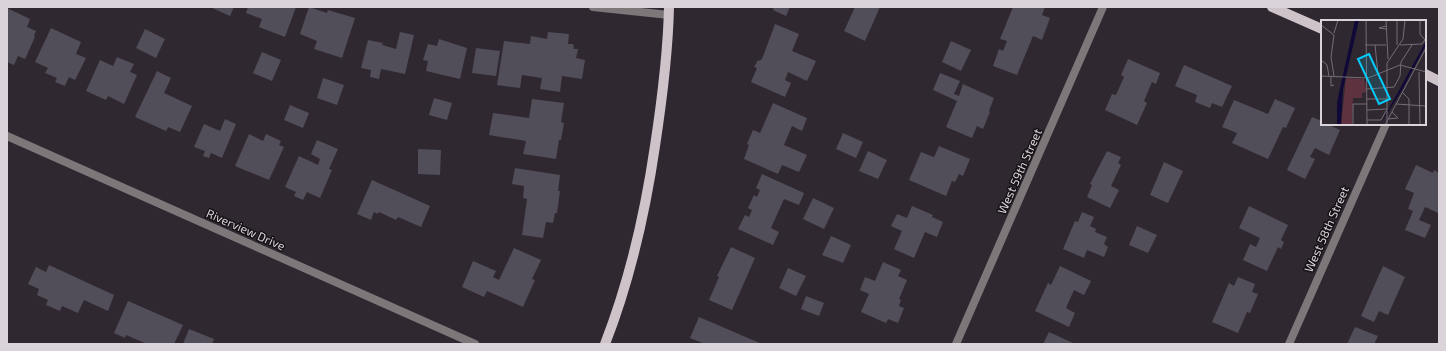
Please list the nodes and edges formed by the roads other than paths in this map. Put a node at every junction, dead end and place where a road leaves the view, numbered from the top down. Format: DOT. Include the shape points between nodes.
graph roads {
  1 [pos="593,7"];
  2 [pos="1103,7"];
  3 [pos="1272,7"];
  4 [pos="669,11"];
  5 [pos="1321,29"];
  6 [pos="1426,74"];
  7 [pos="1439,81"];
  8 [pos="1386,125"];
  9 [pos="7,136"];
  10 [pos="475,344"];
  11 [pos="605,344"];
  12 [pos="956,344"];
  13 [pos="1289,344"];
  1 -- 4 [label="street"];
  2 -- 12 [label="street, West 59th Street"];
  3 -- 5 [label="main road"];
  4 -- 11 [label="main road" via="659,120 644,212 619,305"];
  6 -- 7 [label="main road"];
  8 -- 13 [label="street, West 58th Street"];
  9 -- 10 [label="street, Riverview Drive"];
}
